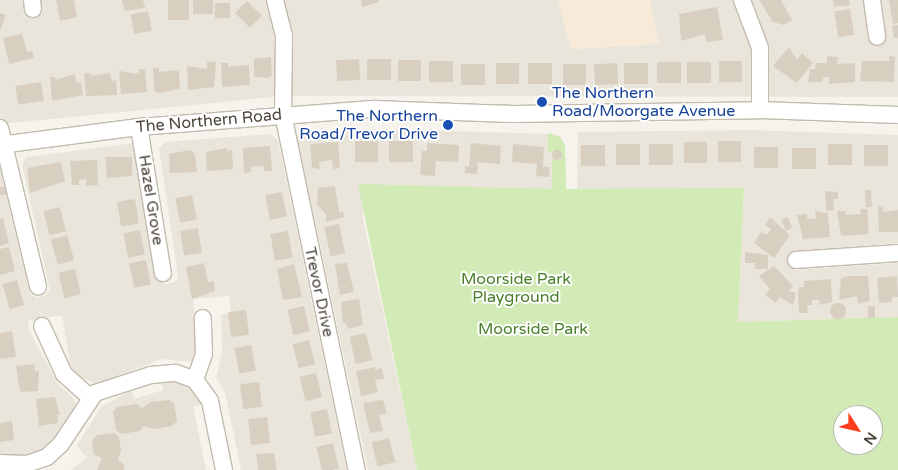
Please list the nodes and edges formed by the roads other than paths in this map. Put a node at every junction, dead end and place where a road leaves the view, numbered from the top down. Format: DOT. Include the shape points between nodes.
graph roads {
  1 [pos="275,0"];
  2 [pos="742,0"];
  3 [pos="872,0"];
  4 [pos="877,38"];
  5 [pos="760,110"];
  6 [pos="283,114"];
  7 [pos="898,115"];
  8 [pos="139,127"];
  9 [pos="0,128"];
  10 [pos="3,145"];
  11 [pos="898,253"];
  12 [pos="796,260"];
  13 [pos="163,273"];
  14 [pos="38,286"];
  15 [pos="203,318"];
  16 [pos="42,326"];
  17 [pos="195,380"];
  18 [pos="91,398"];
  19 [pos="0,463"];
  20 [pos="224,470"];
  21 [pos="357,470"];
  1 -- 6 [label="street, Trevor Drive" via="284,36"];
  2 -- 5 [label="street" via="760,48"];
  3 -- 4 [label="street"];
  5 -- 6 [label="street, The Northern Road" via="514,114 375,109"];
  5 -- 7 [label="street, The Northern Road"];
  6 -- 8 [label="street, The Northern Road"];
  6 -- 21 [label="street, Trevor Drive"];
  8 -- 10 [label="street, The Northern Road"];
  8 -- 13 [label="street, Hazel Grove"];
  9 -- 10 [label="street"];
  10 -- 14 [label="street"];
  11 -- 12 [label="street"];
  15 -- 17 [label="street" via="204,354"];
  16 -- 18 [label="street" via="64,374"];
  17 -- 18 [label="street" via="176,373 151,375 95,393"];
  17 -- 20 [label="street" via="210,401"];
  18 -- 19 [label="street" via="61,444 47,457 27,464"];
}
